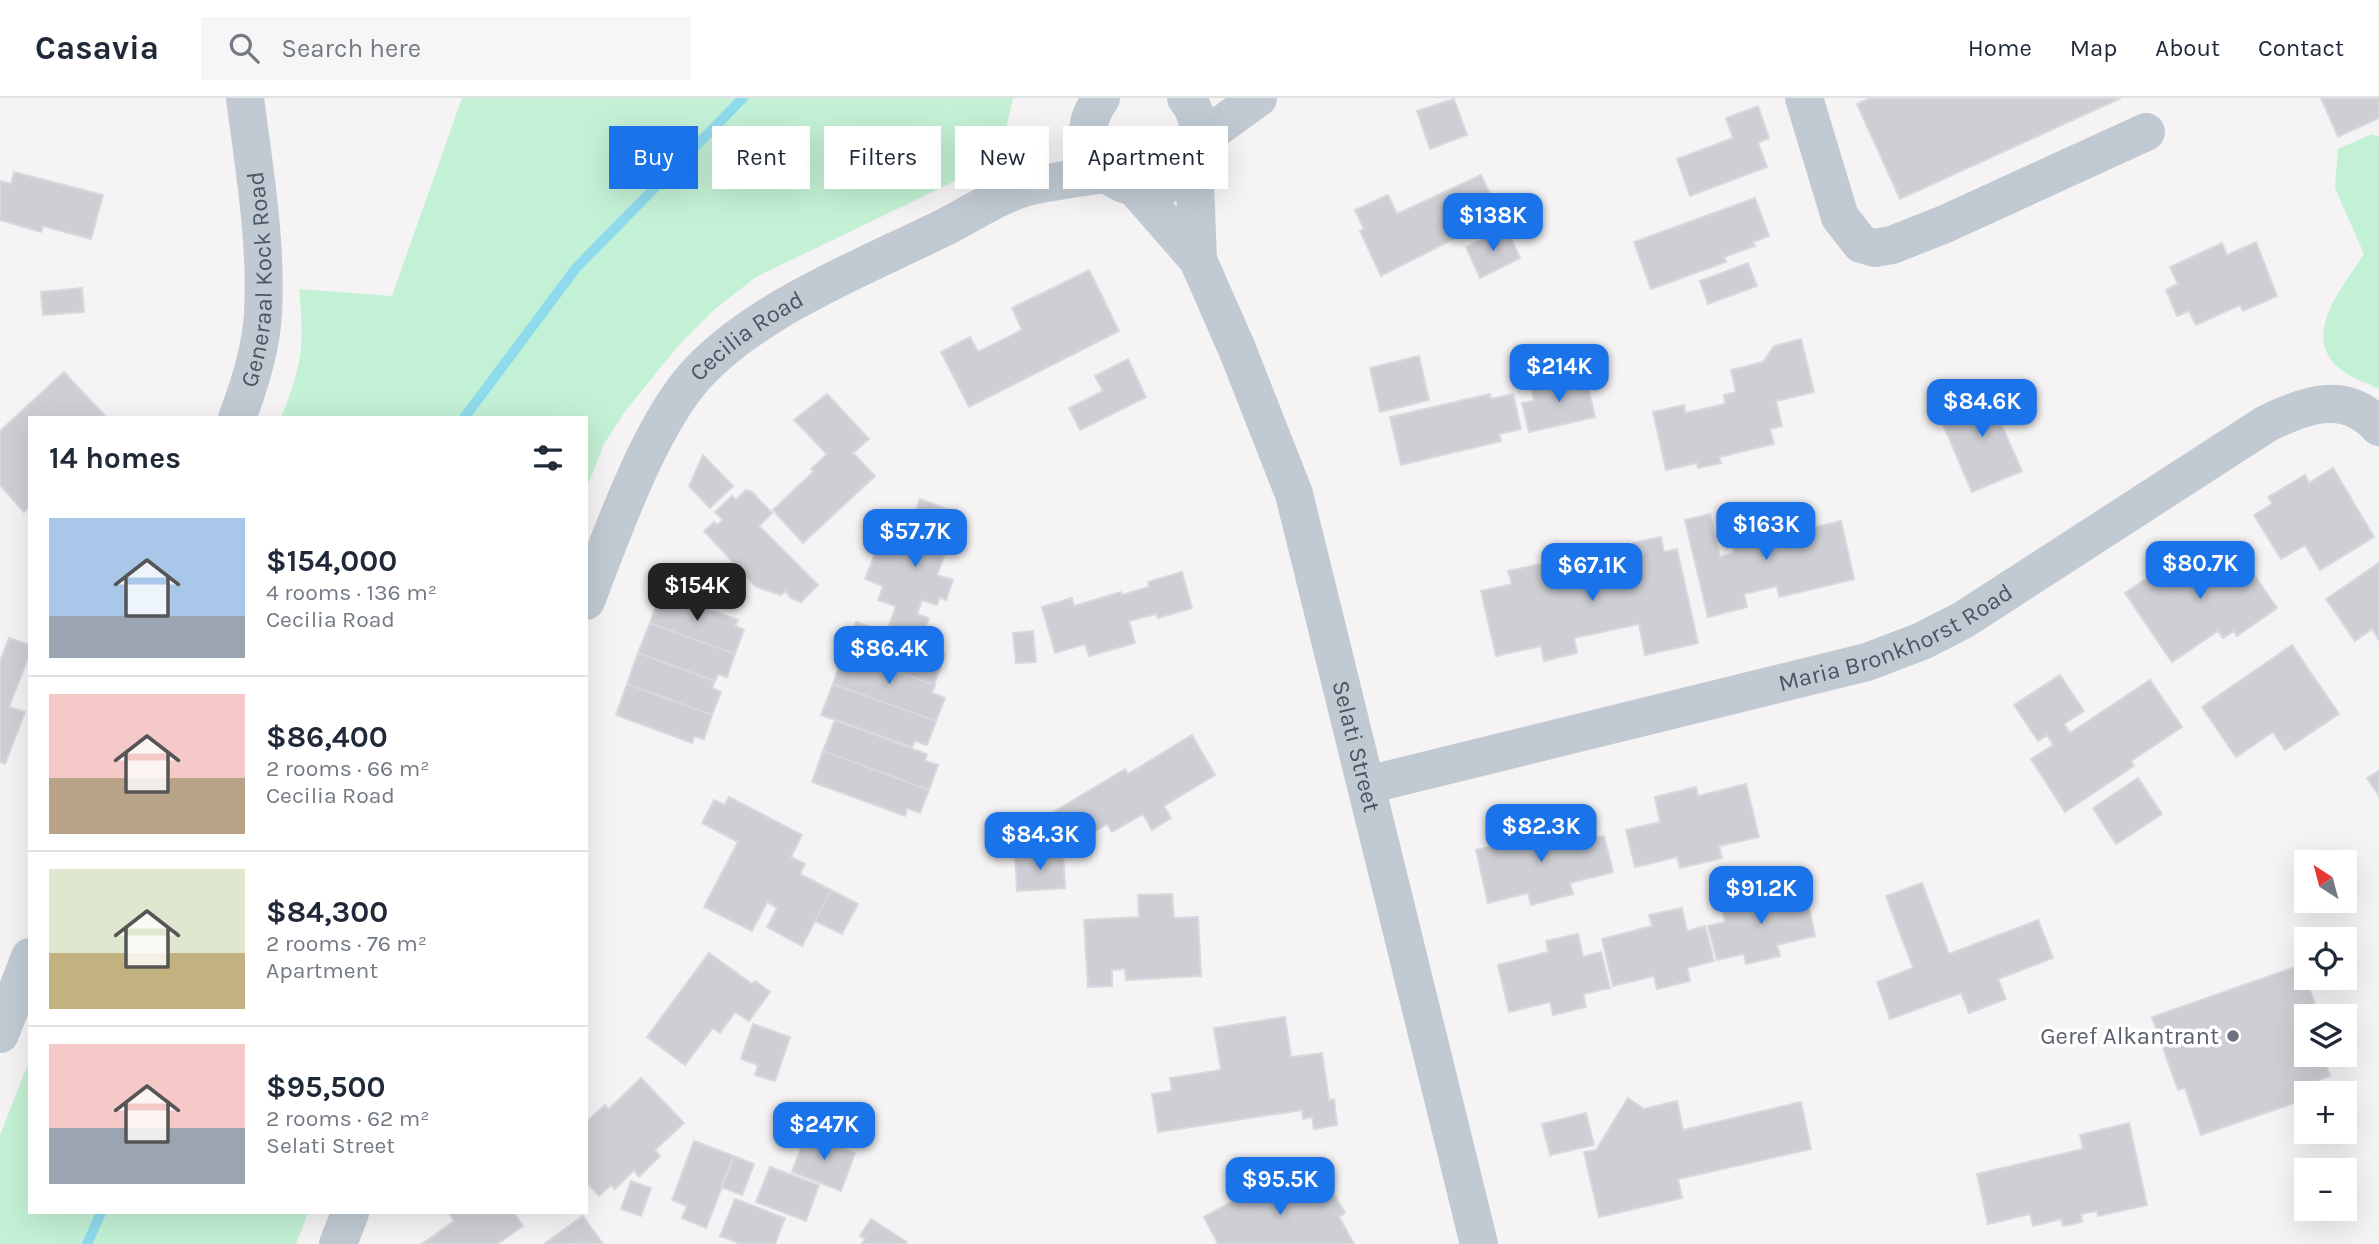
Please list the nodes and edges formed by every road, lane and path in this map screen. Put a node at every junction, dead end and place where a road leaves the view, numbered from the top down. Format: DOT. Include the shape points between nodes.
graph roads {
  1 [pos="244,98"];
  2 [pos="1186,98"];
  3 [pos="1258,98"];
  4 [pos="1804,98"];
  5 [pos="1090,110"];
  6 [pos="1198,126"];
  7 [pos="1225,126"];
  8 [pos="2146,132"];
  9 [pos="1049,158"];
  10 [pos="1022,189"];
  11 [pos="1128,189"];
  12 [pos="1197,189"];
  13 [pos="1198,260"];
  14 [pos="238,416"];
  15 [pos="2377,425"];
  16 [pos="588,596"];
  17 [pos="1367,785"];
  18 [pos="28,962"];
  19 [pos="0,1034"];
  20 [pos="350,1214"];
  21 [pos="338,1244"];
  22 [pos="1479,1244"];
  1 -- 14 [label="street, Generaal Kock Road" via="258,210 263,316"];
  2 -- 6 [label="street, Selati Street"];
  3 -- 7 [label="street"];
  4 -- 8 [label="street" via="1840,217 1861,244 1875,248 1945,224"];
  5 -- 9 [label="street, Cecilia Road"];
  10 -- 16 [label="street, Cecilia Road" via="819,289 744,333 710,361 661,428"];
  11 -- 13 [label="street, Selati Street"];
  12 -- 13 [label="street, Selati Street"];
  13 -- 17 [label="street, Selati Street" via="1294,494"];
  15 -- 17 [label="street, Maria Bronkhorst Road" via="2349,407 2329,402 2296,408 1963,620 1867,662"];
  17 -- 22 [label="street, Selati Street"];
  18 -- 19 [label="street"];
  20 -- 21 [label="street"];
}
